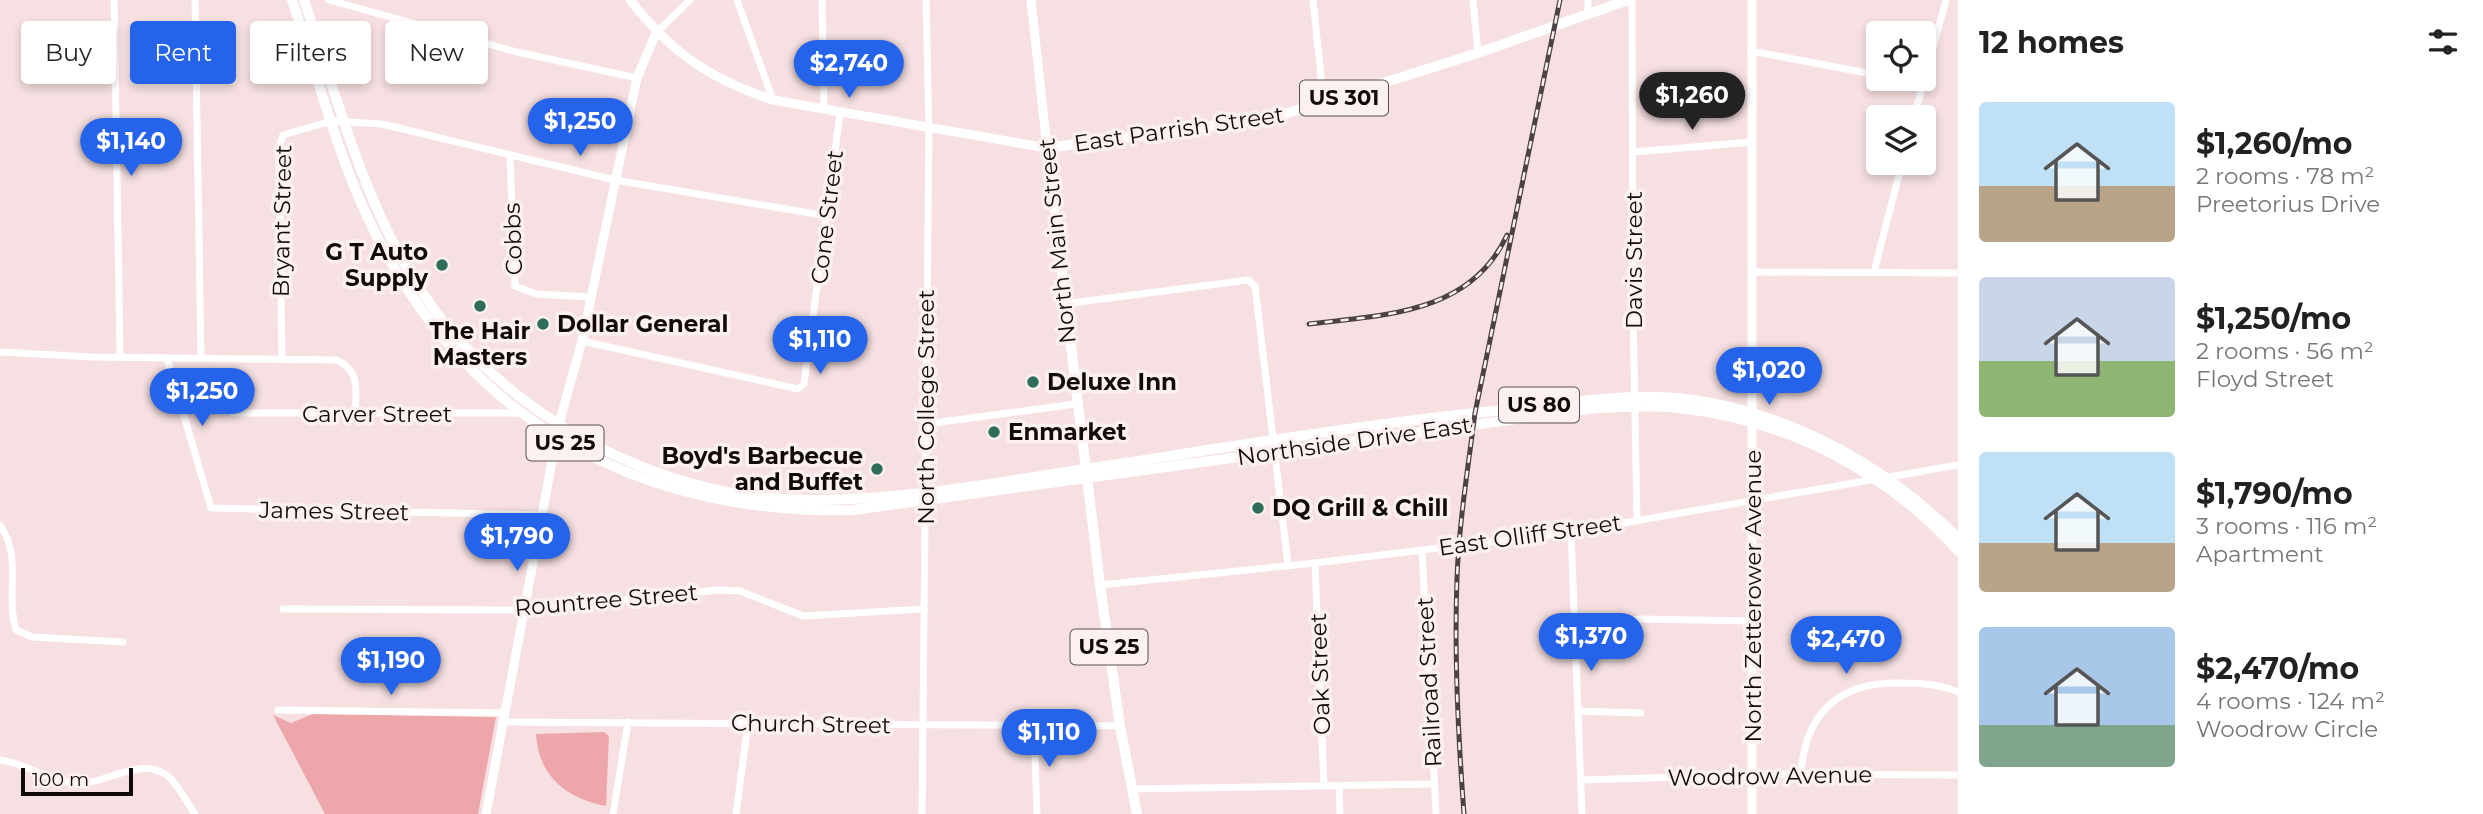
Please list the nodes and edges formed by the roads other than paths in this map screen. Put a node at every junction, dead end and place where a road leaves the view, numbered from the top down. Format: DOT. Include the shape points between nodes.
graph roads {
  1 [pos="114,0"];
  2 [pos="195,0"];
  3 [pos="292,0"];
  4 [pos="304,0"];
  5 [pos="329,0"];
  6 [pos="630,0"];
  7 [pos="690,0"];
  8 [pos="737,0"];
  9 [pos="822,0"];
  10 [pos="926,0"];
  11 [pos="1031,0"];
  12 [pos="1313,0"];
  13 [pos="1473,0"];
  14 [pos="1588,0"];
  15 [pos="1630,0"];
  16 [pos="1752,0"];
  17 [pos="1946,0"];
  18 [pos="1588,15"];
  19 [pos="656,33"];
  20 [pos="1936,35"];
  21 [pos="1751,51"];
  22 [pos="1478,53"];
  23 [pos="1866,73"];
  24 [pos="637,78"];
  25 [pos="774,100"];
  26 [pos="1324,104"];
  27 [pos="824,110"];
  28 [pos="840,113"];
  29 [pos="345,120"];
  30 [pos="332,121"];
  31 [pos="929,129"];
  32 [pos="1752,142"];
  33 [pos="1047,148"];
  34 [pos="1634,152"];
  35 [pos="510,157"];
  36 [pos="1899,175"];
  37 [pos="615,180"];
  38 [pos="828,216"];
  39 [pos="1753,272"];
  40 [pos="1874,272"];
  41 [pos="1958,273"];
  42 [pos="590,297"];
  43 [pos="1065,304"];
  44 [pos="582,341"];
  45 [pos="0,352"];
  46 [pos="120,357"];
  47 [pos="167,358"];
  48 [pos="201,358"];
  49 [pos="282,359"];
  50 [pos="1634,402"];
  51 [pos="1076,404"];
  52 [pos="232,413"];
  53 [pos="522,413"];
  54 [pos="355,415"];
  55 [pos="1754,417"];
  56 [pos="559,424"];
  57 [pos="926,424"];
  58 [pos="556,438"];
  59 [pos="1273,446"];
  60 [pos="1958,466"];
  61 [pos="1085,474"];
  62 [pos="1889,477"];
  63 [pos="1876,479"];
  64 [pos="926,496"];
  65 [pos="1754,500"];
  66 [pos="541,515"];
  67 [pos="1637,520"];
  68 [pos="0,524"];
  69 [pos="1571,532"];
  70 [pos="1958,538"];
  71 [pos="1422,551"];
  72 [pos="1958,551"];
  73 [pos="1315,563"];
  74 [pos="1288,565"];
  75 [pos="1100,584"];
  76 [pos="924,609"];
  77 [pos="283,610"];
  78 [pos="526,610"];
  79 [pos="1753,621"];
  80 [pos="1574,628"];
  81 [pos="122,642"];
  82 [pos="1958,692"];
  83 [pos="278,710"];
  84 [pos="1578,711"];
  85 [pos="1641,713"];
  86 [pos="502,717"];
  87 [pos="628,722"];
  88 [pos="748,723"];
  89 [pos="922,726"];
  90 [pos="1034,726"];
  91 [pos="1120,726"];
  92 [pos="0,760"];
  93 [pos="1801,774"];
  94 [pos="1752,775"];
  95 [pos="1958,775"];
  96 [pos="1581,780"];
  97 [pos="1434,784"];
  98 [pos="1324,786"];
  99 [pos="1339,786"];
  100 [pos="1131,789"];
  101 [pos="195,814"];
  102 [pos="486,814"];
  103 [pos="613,814"];
  104 [pos="736,814"];
  105 [pos="922,814"];
  106 [pos="1037,814"];
  107 [pos="1137,814"];
  108 [pos="1339,814"];
  109 [pos="1436,814"];
  110 [pos="1582,814"];
  111 [pos="1752,814"];
  1 -- 46 [label="street"];
  2 -- 48 [label="street"];
  3 -- 30 [label="main road, US 25"];
  4 -- 29 [label="main road, US 25"];
  5 -- 24 [label="street" via="517,52"];
  6 -- 19 [label="street"];
  7 -- 19 [label="street"];
  8 -- 25 [label="street"];
  9 -- 27 [label="street"];
  10 -- 31 [label="street, North College Street"];
  11 -- 33 [label="street, North Main Street"];
  12 -- 26 [label="street"];
  13 -- 22 [label="street"];
  14 -- 18 [label="street"];
  15 -- 18 [label="main road, East Parrish Street / US 301"];
  15 -- 34 [label="street, Davis Street"];
  16 -- 21 [label="street, North Zetterower Avenue"];
  17 -- 20 [label="street"];
  18 -- 22 [label="main road, East Parrish Street / US 301"];
  19 -- 24 [label="street"];
  19 -- 25 [label="street" via="706,73"];
  21 -- 23 [label="street"];
  21 -- 32 [label="street, North Zetterower Avenue"];
  22 -- 26 [label="main road, East Parrish Street / US 301"];
  24 -- 37 [label="street"];
  25 -- 27 [label="street"];
  26 -- 33 [label="main road, East Parrish Street / US 301" via="1272,118"];
  27 -- 28 [label="street"];
  28 -- 31 [label="street"];
  28 -- 38 [label="street, Cone Street"];
  29 -- 30 [label="street"];
  29 -- 35 [label="street" via="382,124"];
  29 -- 56 [label="main road, US 25" via="369,192 416,283 450,331 483,365"];
  30 -- 49 [label="street, Bryant Street" via="283,135 279,148"];
  30 -- 53 [label="main road, US 25" via="367,215 406,289 455,351"];
  31 -- 33 [label="street"];
  31 -- 57 [label="street, North College Street"];
  32 -- 34 [label="street"];
  32 -- 39 [label="street, North Zetterower Avenue"];
  33 -- 43 [label="main road, North Main Street"];
  34 -- 50 [label="street, Davis Street"];
  35 -- 37 [label="street"];
  35 -- 42 [label="street, Cobbs" via="514,286 536,295"];
  36 -- 40 [label="street"];
  37 -- 38 [label="street"];
  37 -- 42 [label="street"];
  38 -- 44 [label="street, Cone Street" via="804,384 798,389"];
  39 -- 40 [label="street"];
  39 -- 55 [label="street, North Zetterower Avenue"];
  40 -- 41 [label="street"];
  42 -- 44 [label="street"];
  43 -- 51 [label="main road, North Main Street"];
  43 -- 59 [label="street" via="1248,280 1255,286 1258,303"];
  44 -- 56 [label="street"];
  45 -- 46 [label="street"];
  46 -- 47 [label="street"];
  47 -- 48 [label="street"];
  47 -- 66 [label="street, James Street" via="211,508"];
  48 -- 49 [label="street"];
  49 -- 54 [label="street" via="346,364 356,381"];
  50 -- 55 [label="main road, Northside Drive East / US 80"];
  50 -- 59 [label="main road, Northside Drive East / US 80"];
  50 -- 67 [label="street, Davis Street"];
  51 -- 57 [label="street"];
  51 -- 61 [label="main road, North Main Street"];
  52 -- 54 [label="street, Carver Street"];
  53 -- 54 [label="street, Carver Street"];
  53 -- 58 [label="main road, US 25"];
  55 -- 62 [label="main road, Northside Drive East / US 80" via="1825,439"];
  55 -- 63 [label="main road, Northside Drive East / US 80"];
  55 -- 65 [label="street, North Zetterower Avenue"];
  56 -- 58 [label="street"];
  56 -- 64 [label="main road, US 25" via="649,469 692,484 753,496 813,500"];
  57 -- 64 [label="street, North College Street"];
  58 -- 64 [label="main road, US 25" via="654,484 744,505 816,511"];
  58 -- 66 [label="street"];
  59 -- 61 [label="main road, Northside Drive East / US 80"];
  59 -- 74 [label="street"];
  60 -- 62 [label="street, East Olliff Street"];
  61 -- 64 [label="main road, US 25"];
  61 -- 75 [label="main road, North Main Street / US 25"];
  62 -- 63 [label="street, East Olliff Street"];
  62 -- 70 [label="main road, Northside Drive East / US 80"];
  63 -- 65 [label="street, East Olliff Street"];
  63 -- 72 [label="main road, Northside Drive East / US 80"];
  64 -- 76 [label="street, North College Street"];
  65 -- 67 [label="street, East Olliff Street"];
  65 -- 79 [label="street, North Zetterower Avenue"];
  66 -- 78 [label="street"];
  67 -- 69 [label="street, East Olliff Street"];
  68 -- 81 [label="street" via="14,559 16,630 32,637"];
  69 -- 71 [label="street, East Olliff Street"];
  69 -- 80 [label="street"];
  71 -- 73 [label="street, East Olliff Street"];
  71 -- 97 [label="street, Railroad Street"];
  73 -- 74 [label="street, East Olliff Street"];
  73 -- 98 [label="street, Oak Street"];
  74 -- 75 [label="street, East Olliff Street"];
  75 -- 91 [label="main road, North Main Street / US 25"];
  76 -- 78 [label="street, Rountree Street" via="803,616 740,592 718,590"];
  76 -- 89 [label="street, North College Street"];
  77 -- 78 [label="street, Rountree Street"];
  78 -- 86 [label="street"];
  79 -- 80 [label="street" via="1640,619"];
  79 -- 94 [label="street, North Zetterower Avenue"];
  80 -- 84 [label="street"];
  82 -- 93 [label="street" via="1922,683 1873,684 1849,690 1835,699 1807,737"];
  83 -- 86 [label="street, Church Street"];
  84 -- 85 [label="street"];
  84 -- 96 [label="street"];
  86 -- 87 [label="street, Church Street"];
  86 -- 102 [label="street"];
  87 -- 88 [label="street, Church Street"];
  87 -- 103 [label="street"];
  88 -- 89 [label="street, Church Street"];
  88 -- 104 [label="street"];
  89 -- 90 [label="street, Church Street"];
  89 -- 105 [label="street, North College Street"];
  90 -- 91 [label="street, Church Street"];
  90 -- 106 [label="street"];
  91 -- 100 [label="main road, North Main Street / US 25"];
  92 -- 101 [label="street" via="30,766 74,784 133,770 162,772"];
  93 -- 94 [label="street, Woodrow Avenue"];
  93 -- 95 [label="street, Woodrow Avenue"];
  94 -- 96 [label="street, Woodrow Avenue"];
  94 -- 111 [label="street, North Zetterower Avenue"];
  96 -- 110 [label="street"];
  97 -- 99 [label="street"];
  97 -- 109 [label="street, Railroad Street"];
  98 -- 99 [label="street"];
  98 -- 100 [label="street"];
  99 -- 108 [label="street"];
  100 -- 107 [label="main road, North Main Street / US 25"];
}
